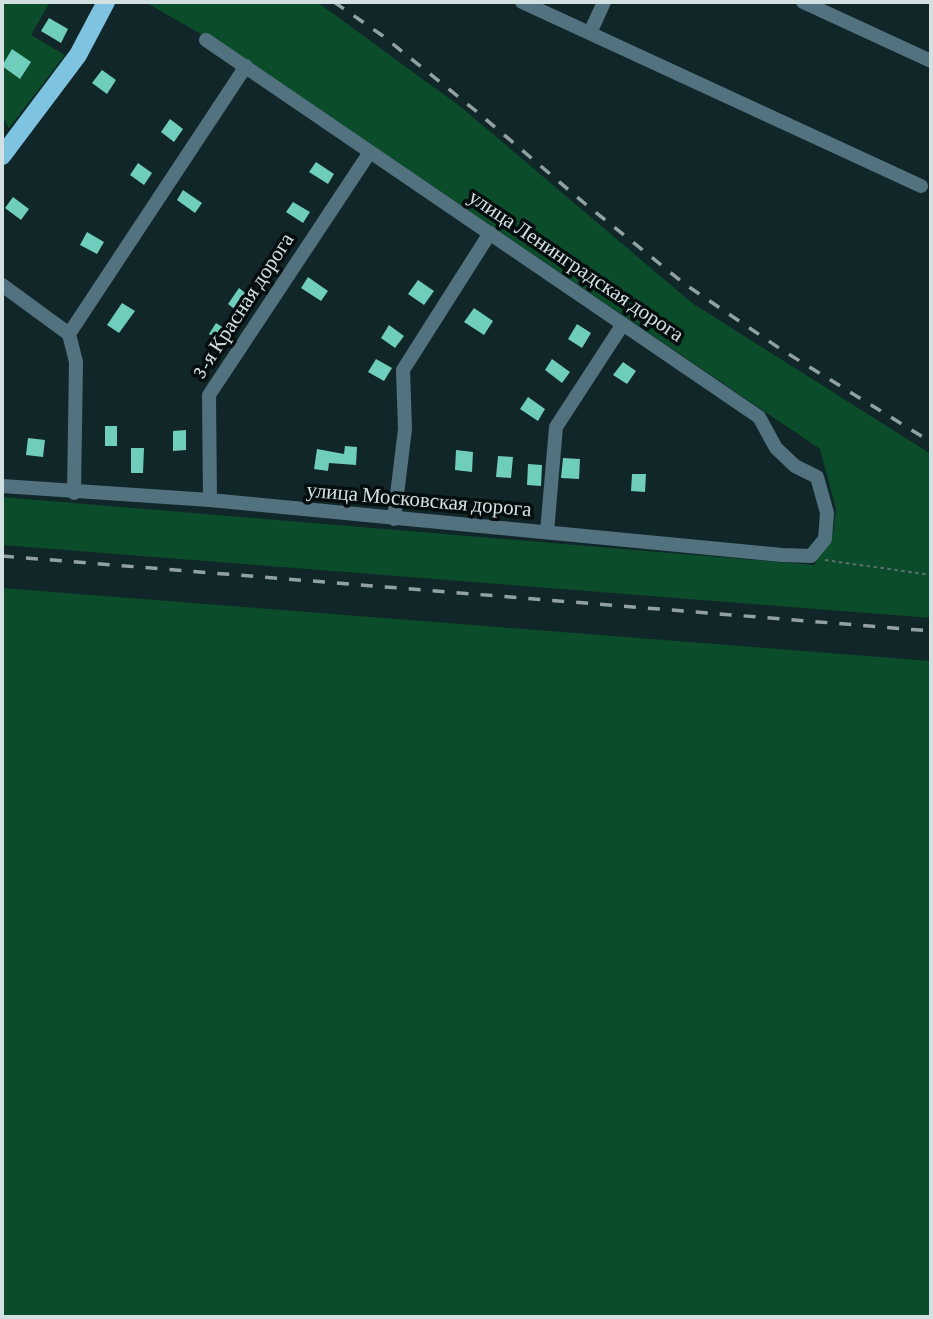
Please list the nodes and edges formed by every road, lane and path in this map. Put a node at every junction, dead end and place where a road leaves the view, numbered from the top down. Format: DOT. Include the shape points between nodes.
graph roads {
  1 [pos="106,2"];
  2 [pos="522,2"];
  3 [pos="604,2"];
  4 [pos="803,2"];
  5 [pos="590,33"];
  6 [pos="206,40"];
  7 [pos="931,61"];
  8 [pos="246,66"];
  9 [pos="370,152"];
  10 [pos="2,156"];
  11 [pos="921,186"];
  12 [pos="490,233"];
  13 [pos="2,285"];
  14 [pos="623,324"];
  15 [pos="69,334"];
  16 [pos="2,486"];
  17 [pos="74,493"];
  18 [pos="210,500"];
  19 [pos="394,519"];
  20 [pos="547,532"];
  21 [pos="811,556"];
  22 [pos="931,575"];
  1 -- 10 [label="main road" via="78,55"];
  2 -- 5 [label="street"];
  3 -- 5 [label="street"];
  4 -- 7 [label="street"];
  5 -- 11 [label="street"];
  6 -- 8 [label="street, улица Ленинградская дорога"];
  8 -- 9 [label="street, улица Ленинградская дорога"];
  8 -- 15 [label="street"];
  9 -- 12 [label="street, улица Ленинградская дорога"];
  9 -- 18 [label="street, 3-я Красная дорога" via="209,395"];
  12 -- 14 [label="street, улица Ленинградская дорога"];
  12 -- 19 [label="street" via="403,370 405,429"];
  13 -- 15 [label="street"];
  14 -- 20 [label="street" via="556,427"];
  14 -- 21 [label="street, улица Ленинградская дорога" via="759,417 776,448 795,466 817,477 827,513 825,539"];
  15 -- 17 [label="street" via="76,362"];
  16 -- 17 [label="street, улица Московская дорога"];
  17 -- 18 [label="street, улица Московская дорога"];
  18 -- 19 [label="street, улица Московская дорога"];
  19 -- 20 [label="street, улица Московская дорога"];
  20 -- 21 [label="street, улица Московская дорога"];
  21 -- 22 [label="path"];
}
